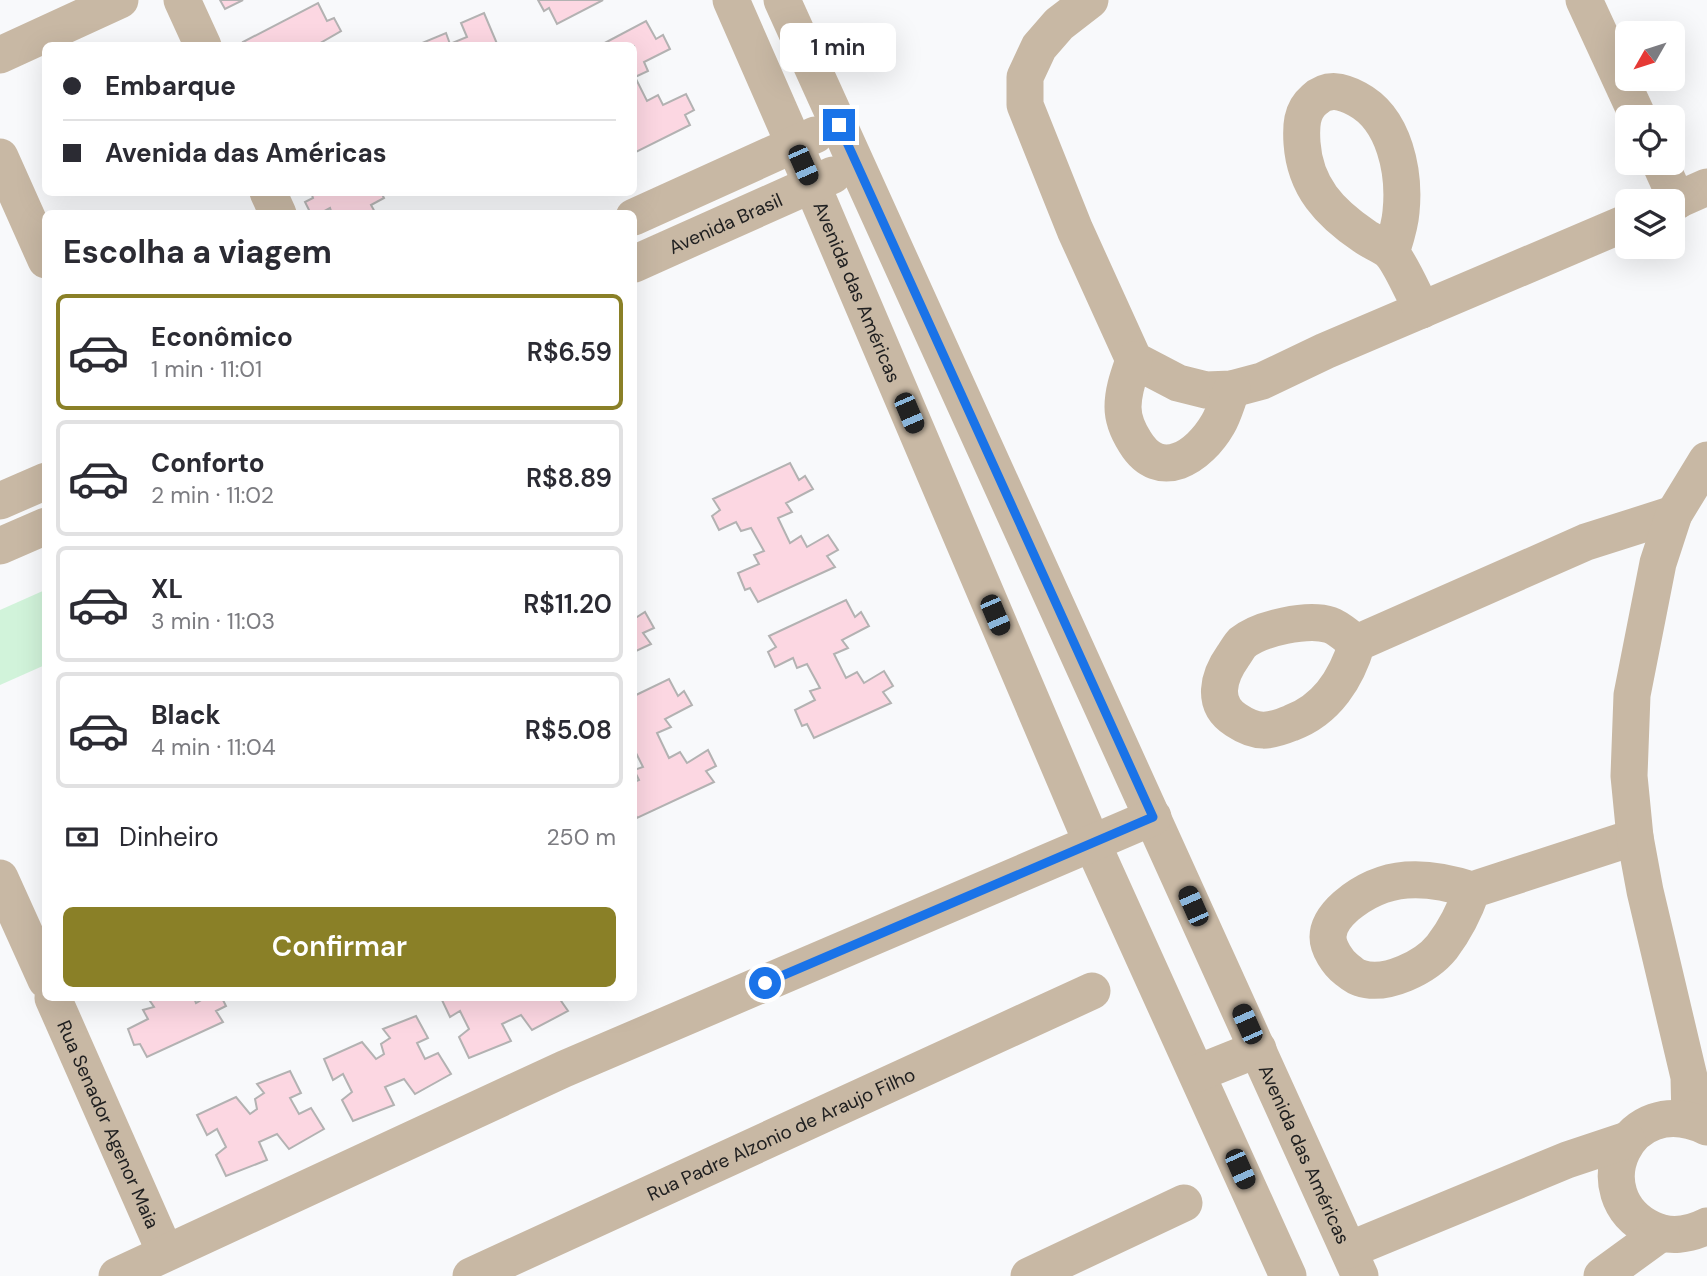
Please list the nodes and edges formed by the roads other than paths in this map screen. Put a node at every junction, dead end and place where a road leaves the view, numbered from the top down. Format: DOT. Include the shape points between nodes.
graph roads {
  1 [pos="120,0"];
  2 [pos="183,0"];
  3 [pos="731,0"];
  4 [pos="782,0"];
  5 [pos="1090,0"];
  6 [pos="1584,0"];
  7 [pos="201,42"];
  8 [pos="0,55"];
  9 [pos="1633,105"];
  10 [pos="839,125"];
  11 [pos="794,145"];
  12 [pos="0,158"];
  13 [pos="857,165"];
  14 [pos="1671,175"];
  15 [pos="812,185"];
  16 [pos="1691,197"];
  17 [pos="637,216"];
  18 [pos="1615,228"];
  19 [pos="42,251"];
  20 [pos="1391,253"];
  21 [pos="637,263"];
  22 [pos="1422,310"];
  23 [pos="1134,360"];
  24 [pos="1232,389"];
  25 [pos="1707,460"];
  26 [pos="42,483"];
  27 [pos="0,501"];
  28 [pos="1674,514"];
  29 [pos="42,528"];
  30 [pos="0,546"];
  31 [pos="1357,643"];
  32 [pos="1153,817"];
  33 [pos="1635,837"];
  34 [pos="1093,843"];
  35 [pos="0,878"];
  36 [pos="1472,890"];
  37 [pos="42,971"];
  38 [pos="1092,991"];
  39 [pos="54,1001"];
  40 [pos="1258,1049"];
  41 [pos="1198,1073"];
  42 [pos="1698,1123"];
  43 [pos="1628,1140"];
  44 [pos="1184,1203"];
  45 [pos="1707,1226"];
  46 [pos="1661,1234"];
  47 [pos="165,1252"];
  48 [pos="1354,1263"];
  49 [pos="117,1276"];
  50 [pos="471,1276"];
  51 [pos="1029,1276"];
  52 [pos="1288,1276"];
  53 [pos="1602,1276"];
  1 -- 8 [label="street"];
  2 -- 7 [label="street"];
  3 -- 11 [label="street, Avenida das Américas"];
  4 -- 10 [label="street, Avenida das Américas"];
  5 -- 23 [label="street" via="1039,47 1025,77 1025,104"];
  6 -- 9 [label="street"];
  10 -- 11 [label="street"];
  10 -- 13 [label="street, Avenida das Américas"];
  11 -- 15 [label="street, Avenida das Américas"];
  11 -- 17 [label="street"];
  12 -- 19 [label="street"];
  13 -- 15 [label="street, Avenida Brasil"];
  13 -- 32 [label="street, Avenida das Américas"];
  14 -- 16 [label="street"];
  15 -- 21 [label="street, Avenida Brasil"];
  15 -- 34 [label="street, Avenida das Américas"];
  18 -- 22 [label="street"];
  20 -- 22 [label="street"];
  22 -- 24 [label="street" via="1262,381"];
  23 -- 24 [label="street" via="1178,383 1206,390"];
  23 -- 24 [label="street" via="1122,409 1128,431 1139,449 1164,464 1190,456 1204,443 1218,424"];
  25 -- 28 [label="street"];
  26 -- 27 [label="street"];
  28 -- 31 [label="street" via="1586,542"];
  28 -- 33 [label="street" via="1658,563 1632,695 1629,776"];
  29 -- 30 [label="street"];
  32 -- 34 [label="street"];
  32 -- 40 [label="street, Avenida das Américas"];
  33 -- 36 [label="street"];
  33 -- 42 [label="street"];
  34 -- 41 [label="street, Avenida das Américas"];
  34 -- 47 [label="street" via="564,1069"];
  35 -- 37 [label="street"];
  38 -- 50 [label="street, Rua Padre Alzonio de Araujo Filho"];
  39 -- 47 [label="street, Rua Senador Agenor Maia"];
  40 -- 41 [label="street"];
  40 -- 48 [label="street, Avenida das Américas"];
  41 -- 52 [label="street, Avenida das Américas"];
  42 -- 43 [label="street" via="1667,1117 1645,1125"];
  43 -- 46 [label="street" via="1618,1161 1616,1184 1624,1206 1640,1223"];
  43 -- 48 [label="street" via="1567,1160"];
  44 -- 51 [label="street"];
  45 -- 46 [label="street" via="1684,1235"];
  46 -- 53 [label="street"];
  47 -- 49 [label="street"];
}
